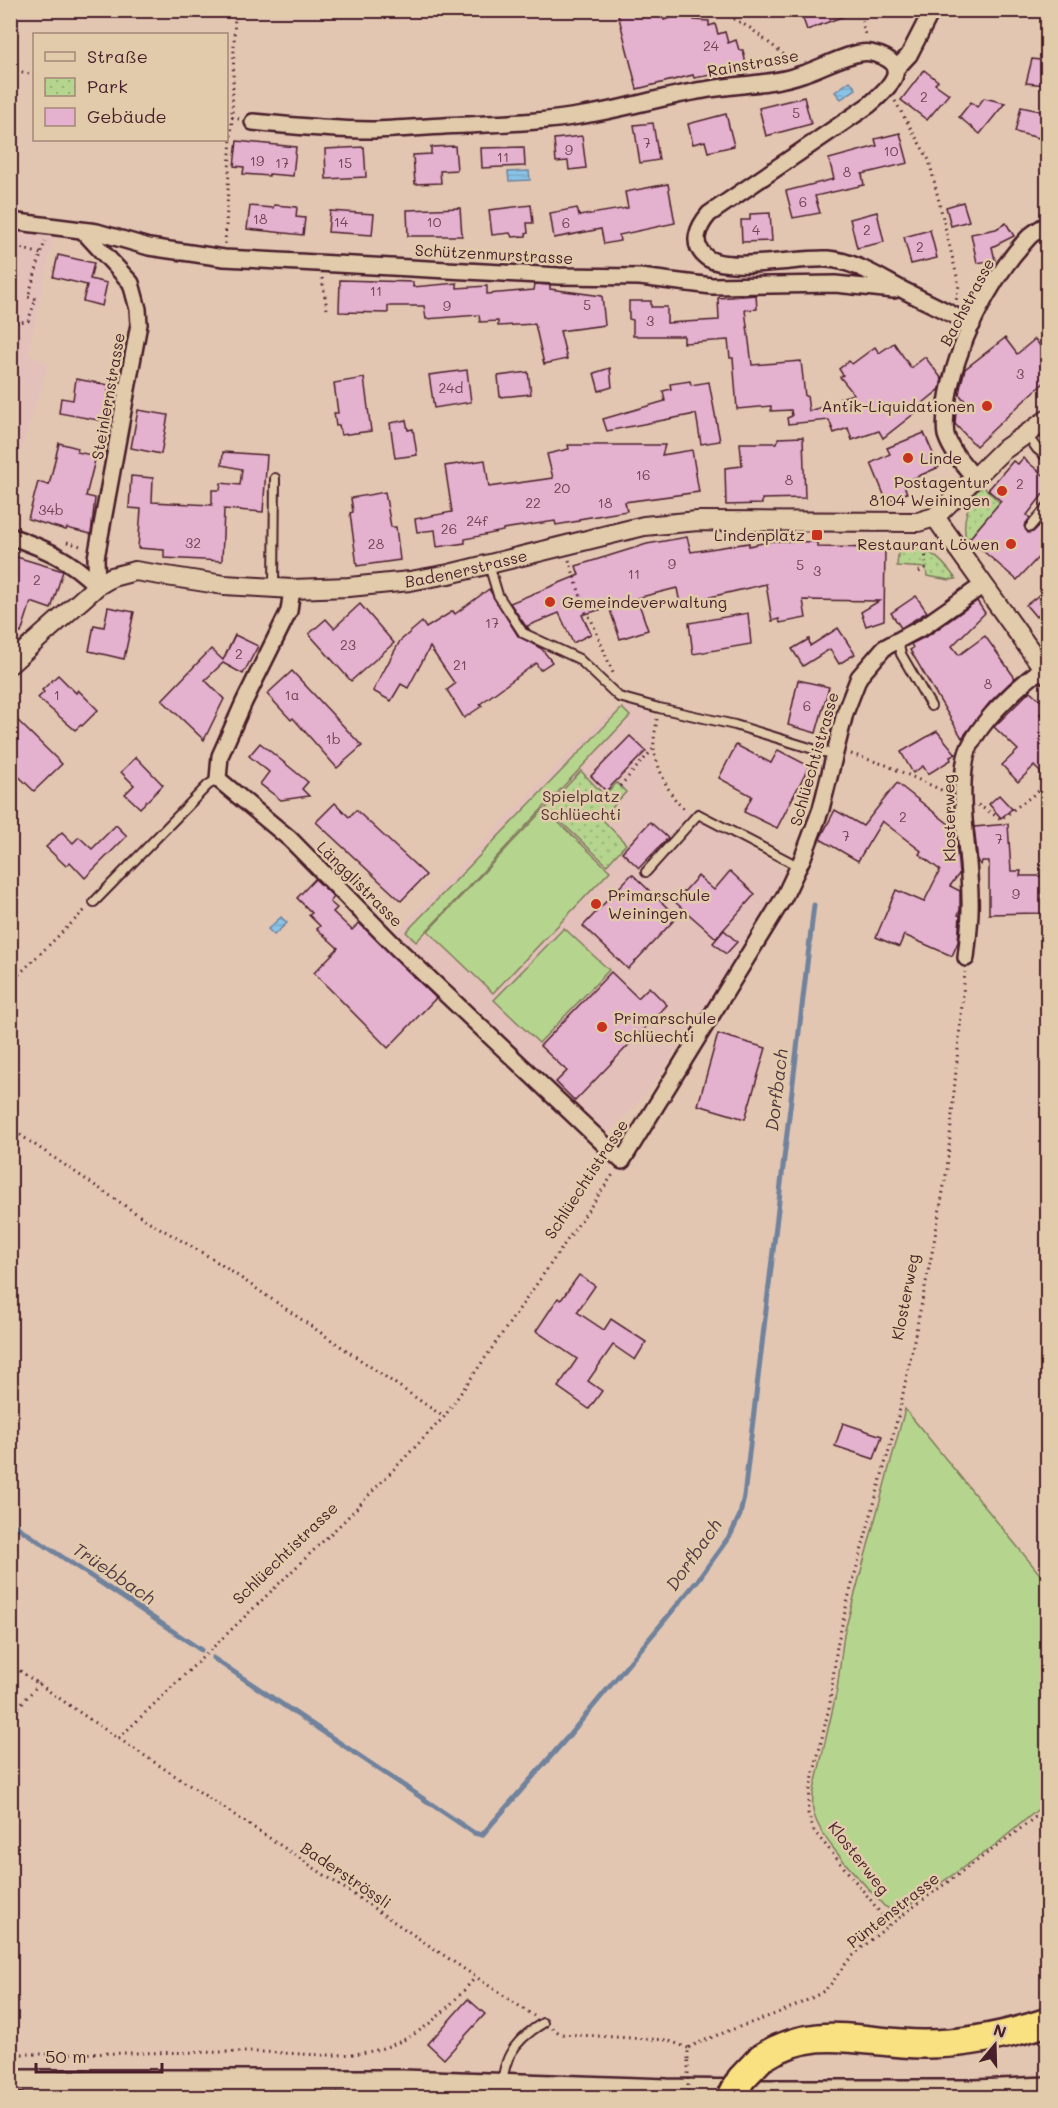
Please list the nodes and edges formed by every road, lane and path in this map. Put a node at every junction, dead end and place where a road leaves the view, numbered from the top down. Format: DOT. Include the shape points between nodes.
graph roads {
  1 [pos="235,10"];
  2 [pos="718,10"];
  3 [pos="857,10"];
  4 [pos="932,10"];
  5 [pos="867,52"];
  6 [pos="798,66"];
  7 [pos="10,69"];
  8 [pos="895,70"];
  9 [pos="33,75"];
  10 [pos="898,106"];
  11 [pos="253,123"];
  12 [pos="10,221"];
  13 [pos="1047,224"];
  14 [pos="83,231"];
  15 [pos="46,238"];
  16 [pos="10,245"];
  17 [pos="41,254"];
  18 [pos="224,258"];
  19 [pos="320,264"];
  20 [pos="906,292"];
  21 [pos="327,309"];
  22 [pos="954,315"];
  23 [pos="10,323"];
  24 [pos="972,326"];
  25 [pos="1047,419"];
  26 [pos="1026,434"];
  27 [pos="1047,458"];
  28 [pos="974,477"];
  29 [pos="275,478"];
  30 [pos="10,502"];
  31 [pos="20,505"];
  32 [pos="1047,506"];
  33 [pos="935,517"];
  34 [pos="1030,527"];
  35 [pos="10,536"];
  36 [pos="926,546"];
  37 [pos="568,556"];
  38 [pos="489,564"];
  39 [pos="919,572"];
  40 [pos="983,585"];
  41 [pos="97,586"];
  42 [pos="283,589"];
  43 [pos="898,642"];
  44 [pos="10,664"];
  45 [pos="1045,672"];
  46 [pos="624,700"];
  47 [pos="931,706"];
  48 [pos="659,708"];
  49 [pos="654,748"];
  50 [pos="834,753"];
  51 [pos="218,779"];
  52 [pos="1047,784"];
  53 [pos="620,786"];
  54 [pos="964,801"];
  55 [pos="698,814"];
  56 [pos="798,866"];
  57 [pos="646,872"];
  58 [pos="94,902"];
  59 [pos="966,957"];
  60 [pos="10,983"];
  61 [pos="10,1128"];
  62 [pos="622,1161"];
  63 [pos="444,1417"];
  64 [pos="10,1664"];
  65 [pos="39,1683"];
  66 [pos="10,1716"];
  67 [pos="119,1738"];
  68 [pos="1047,1807"];
  69 [pos="889,1926"];
  70 [pos="475,1978"];
  71 [pos="1047,2022"];
  72 [pos="543,2023"];
  73 [pos="688,2048"];
  74 [pos="10,2054"];
  75 [pos="10,2081"];
  76 [pos="1047,2088"];
  77 [pos="501,2090"];
  78 [pos="688,2097"];
  79 [pos="730,2097"];
  1 -- 18 [label="path"];
  2 -- 6 [label="path" via="750,28"];
  3 -- 5 [label="path" via="866,32"];
  4 -- 8 [label="street" via="909,55"];
  5 -- 8 [label="street" via="882,56"];
  5 -- 11 [label="street, Rainstrasse" via="789,79 703,90 538,121 371,130"];
  7 -- 9 [label="path"];
  8 -- 20 [label="street" via="892,84 869,105 709,214 699,225 697,235 705,257 716,263 831,259"];
  10 -- 22 [label="path" via="929,160 959,285"];
  12 -- 14 [label="street, Schützenmurstrasse"];
  13 -- 24 [label="street, Bachstrasse" via="1031,235 1010,260"];
  14 -- 18 [label="street, Schützenmurstrasse" via="157,249"];
  14 -- 41 [label="street, Steinlernstrasse" via="130,283 139,324 96,558"];
  15 -- 17 [label="path"];
  16 -- 17 [label="path"];
  17 -- 23 [label="path" via="28,297 36,299 28,321"];
  18 -- 19 [label="street, Schützenmurstrasse"];
  19 -- 20 [label="street, Schützenmurstrasse" via="640,277 712,286 835,284"];
  19 -- 21 [label="path"];
  20 -- 22 [label="street"];
  22 -- 24 [label="street"];
  24 -- 28 [label="street, Bachstrasse" via="956,362 945,419 946,435"];
  25 -- 26 [label="street"];
  26 -- 27 [label="lane"];
  26 -- 28 [label="street"];
  28 -- 33 [label="street"];
  29 -- 42 [label="lane"];
  30 -- 31 [label="path"];
  32 -- 34 [label="lane"];
  33 -- 38 [label="street, Badenerstrasse" via="918,522 698,521 644,526"];
  33 -- 40 [label="street"];
  35 -- 41 [label="street" via="51,551 81,570"];
  36 -- 39 [label="path" via="925,568"];
  37 -- 46 [label="path" via="586,613"];
  38 -- 42 [label="street, Badenerstrasse" via="410,581"];
  38 -- 46 [label="lane" via="498,595 524,633 579,659"];
  40 -- 43 [label="street, Schlüechtistrasse"];
  40 -- 45 [label="street"];
  41 -- 42 [label="street, Badenerstrasse" via="135,571 224,585"];
  41 -- 44 [label="street, Badenerstrasse"];
  42 -- 51 [label="street" via="289,611 220,756"];
  43 -- 47 [label="lane"];
  43 -- 50 [label="street, Schlüechtistrasse" via="884,648 859,677"];
  45 -- 54 [label="street, Klosterweg" via="1014,690 983,724 966,756"];
  46 -- 48 [label="lane"];
  48 -- 49 [label="path"];
  48 -- 50 [label="lane"];
  49 -- 53 [label="path"];
  49 -- 55 [label="path" via="666,784 681,807"];
  50 -- 54 [label="path" via="886,765"];
  50 -- 56 [label="street, Schlüechtistrasse" via="820,809"];
  51 -- 58 [label="lane" via="208,784"];
  51 -- 62 [label="street, Längglistrasse" via="290,839 398,948"];
  52 -- 54 [label="path" via="1001,819 972,801"];
  54 -- 59 [label="street, Klosterweg" via="970,898"];
  55 -- 56 [label="lane"];
  55 -- 57 [label="lane"];
  56 -- 62 [label="street, Schlüechtistrasse" via="784,897"];
  58 -- 60 [label="path"];
  59 -- 69 [label="path, Klosterweg" via="947,1168 932,1253 899,1413 837,1646 808,1813 814,1831"];
  61 -- 63 [label="path" via="146,1220 213,1259"];
  62 -- 63 [label="path, Schlüechtistrasse"];
  63 -- 67 [label="path, Schlüechtistrasse" via="344,1521"];
  64 -- 65 [label="path, Baderströssli"];
  65 -- 66 [label="path"];
  65 -- 67 [label="path, Baderströssli"];
  67 -- 70 [label="path, Baderströssli"];
  68 -- 69 [label="path, Püntenstrasse"];
  69 -- 73 [label="path, Püntenstrasse" via="854,1954 831,1987 818,1995"];
  70 -- 72 [label="path, Baderströssli"];
  70 -- 74 [label="path" via="423,2029 404,2040 362,2053"];
  71 -- 79 [label="highway, bridge" via="998,2036 947,2043 904,2044 823,2036 792,2042 761,2058"];
  72 -- 73 [label="path, Baderströssli" via="561,2034 667,2040"];
  72 -- 77 [label="lane" via="528,2032 510,2052"];
  73 -- 78 [label="path, bridge"];
  75 -- 77 [label="main road" via="375,2080"];
  76 -- 77 [label="main road"];
}
